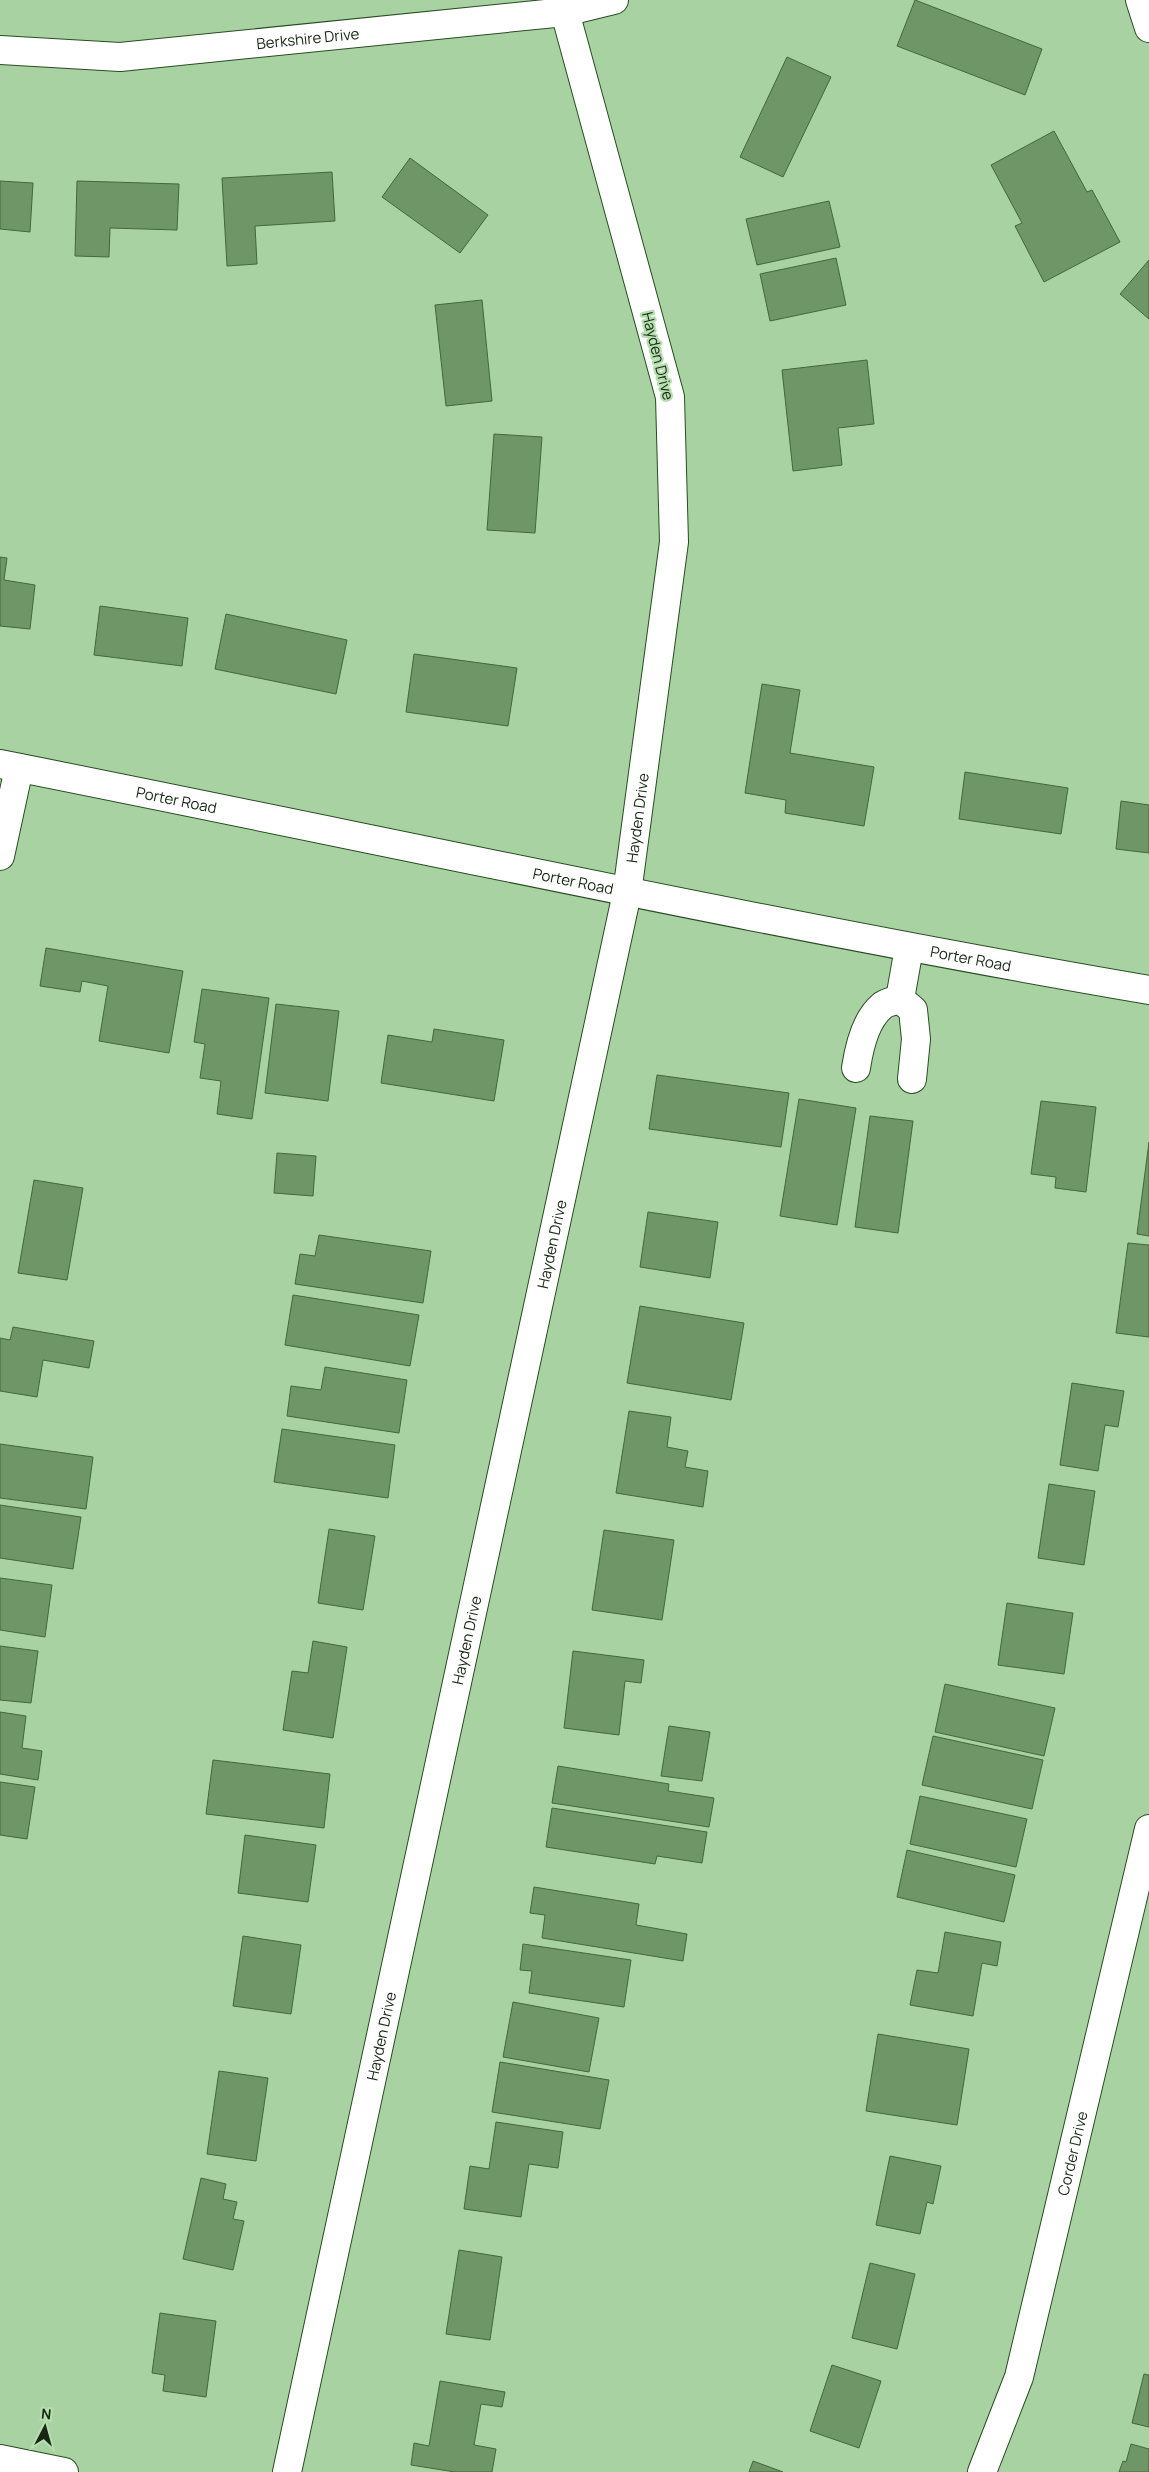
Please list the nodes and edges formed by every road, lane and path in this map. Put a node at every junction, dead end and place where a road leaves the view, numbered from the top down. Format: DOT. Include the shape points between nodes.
graph roads {
  1 [pos="614,0"];
  2 [pos="1140,0"];
  3 [pos="565,12"];
  4 [pos="1149,28"];
  5 [pos="0,50"];
  6 [pos="10,766"];
  7 [pos="0,856"];
  8 [pos="627,893"];
  9 [pos="909,948"];
  10 [pos="1149,990"];
  11 [pos="900,999"];
  12 [pos="856,1068"];
  13 [pos="912,1079"];
  14 [pos="1149,1829"];
  15 [pos="0,2459"];
  16 [pos="64,2472"];
  17 [pos="287,2472"];
  18 [pos="982,2472"];
  1 -- 3 [label="street, Berkshire Drive"];
  2 -- 4 [label="street"];
  3 -- 5 [label="street, Berkshire Drive" via="120,57"];
  3 -- 8 [label="street, Hayden Drive" via="670,397 674,542"];
  6 -- 7 [label="street"];
  6 -- 8 [label="street, Porter Road"];
  8 -- 9 [label="street, Porter Road"];
  8 -- 17 [label="street, Hayden Drive"];
  9 -- 10 [label="street, Porter Road"];
  9 -- 11 [label="street"];
  11 -- 12 [label="street" via="883,1005 873,1017 864,1035"];
  11 -- 13 [label="street" via="913,1010 916,1039"];
  14 -- 18 [label="street, Corder Drive" via="1019,2377"];
  15 -- 16 [label="street"];
}
